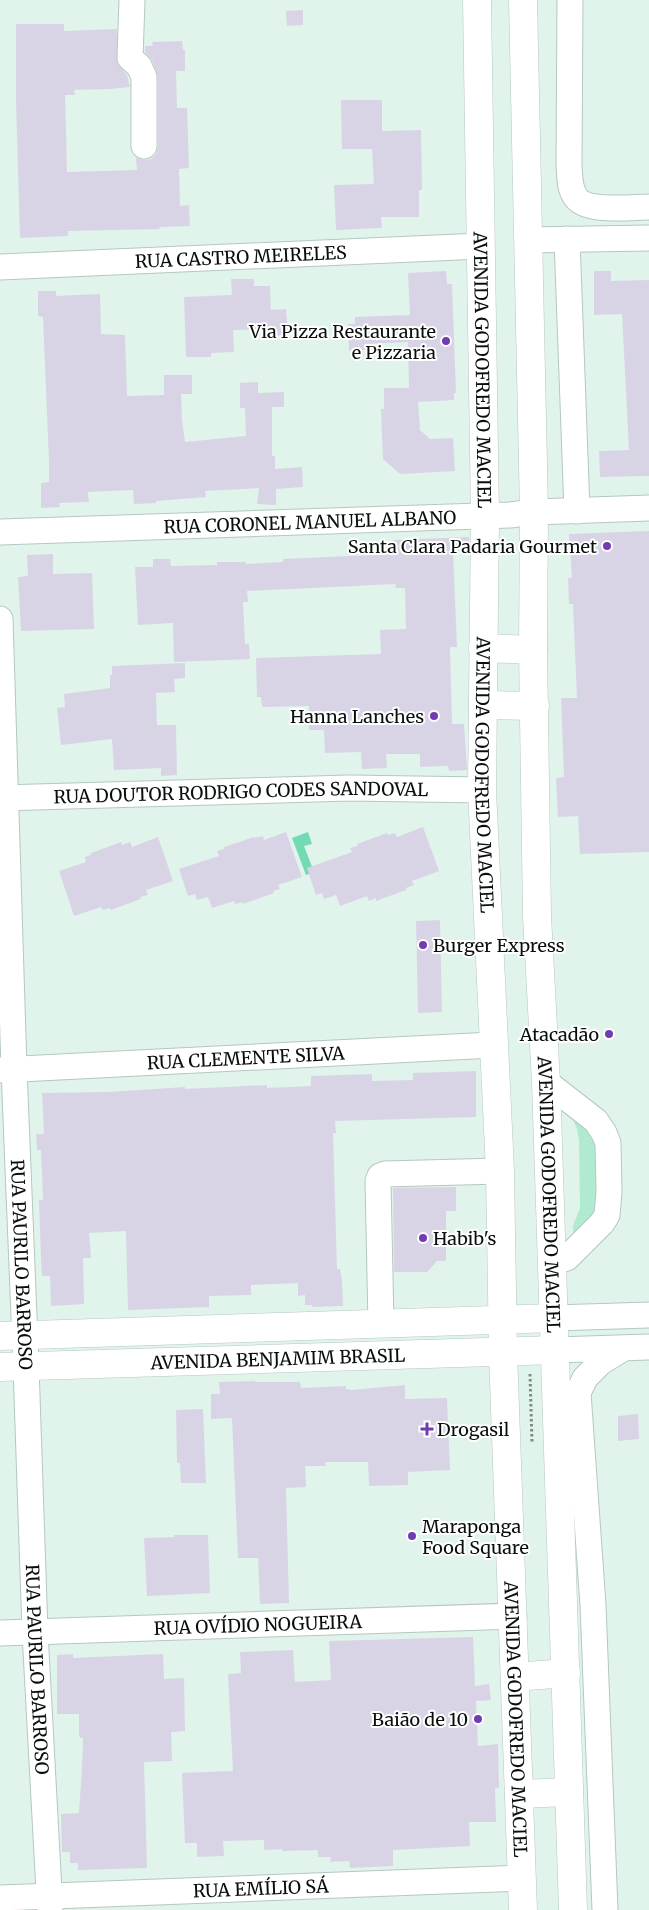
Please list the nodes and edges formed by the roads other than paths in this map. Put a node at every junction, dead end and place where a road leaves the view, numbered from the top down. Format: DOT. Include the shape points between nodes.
graph roads {
  1 [pos="132,0"];
  2 [pos="477,0"];
  3 [pos="523,0"];
  4 [pos="570,0"];
  5 [pos="144,146"];
  6 [pos="649,207"];
  7 [pos="649,238"];
  8 [pos="566,239"];
  9 [pos="528,240"];
  10 [pos="481,246"];
  11 [pos="0,267"];
  12 [pos="649,508"];
  13 [pos="577,511"];
  14 [pos="534,512"];
  15 [pos="485,516"];
  16 [pos="0,532"];
  17 [pos="0,619"];
  18 [pos="483,648"];
  19 [pos="534,650"];
  20 [pos="484,705"];
  21 [pos="535,706"];
  22 [pos="482,790"];
  23 [pos="2,798"];
  24 [pos="493,1045"];
  25 [pos="7,1070"];
  26 [pos="546,1082"];
  27 [pos="500,1171"];
  28 [pos="552,1263"];
  29 [pos="649,1315"];
  30 [pos="554,1318"];
  31 [pos="503,1320"];
  32 [pos="380,1324"];
  33 [pos="12,1336"];
  34 [pos="649,1347"];
  35 [pos="624,1348"];
  36 [pos="555,1350"];
  37 [pos="503,1352"];
  38 [pos="13,1366"];
  39 [pos="514,1616"];
  40 [pos="35,1632"];
  41 [pos="0,1633"];
  42 [pos="595,1671"];
  43 [pos="566,1673"];
  44 [pos="515,1678"];
  45 [pos="570,1792"];
  46 [pos="519,1794"];
  47 [pos="522,1878"];
  48 [pos="0,1898"];
  49 [pos="50,1903"];
  50 [pos="523,1910"];
  51 [pos="573,1910"];
  52 [pos="605,1910"];
  1 -- 5 [label="street" via="130,56 144,77"];
  2 -- 10 [label="main road, AVENIDA GODOFREDO MACIEL"];
  3 -- 9 [label="main road, AVENIDA GODOFREDO MACIEL"];
  4 -- 6 [label="street" via="569,166 575,198 591,207"];
  7 -- 8 [label="street"];
  8 -- 9 [label="street"];
  8 -- 13 [label="street"];
  9 -- 14 [label="main road, AVENIDA GODOFREDO MACIEL"];
  10 -- 11 [label="street, RUA CASTRO MEIRELES"];
  10 -- 15 [label="main road, AVENIDA GODOFREDO MACIEL"];
  12 -- 13 [label="street, RUA CORONEL MANUEL ALBANO"];
  13 -- 14 [label="street, RUA CORONEL MANUEL ALBANO"];
  14 -- 15 [label="street, RUA CORONEL MANUEL ALBANO"];
  14 -- 19 [label="main road, AVENIDA GODOFREDO MACIEL"];
  15 -- 16 [label="street, RUA CORONEL MANUEL ALBANO"];
  15 -- 18 [label="main road, AVENIDA GODOFREDO MACIEL"];
  17 -- 23 [label="street, RUA PAURILO BARROSO"];
  18 -- 19 [label="main road"];
  18 -- 20 [label="main road, AVENIDA GODOFREDO MACIEL"];
  19 -- 21 [label="main road, AVENIDA GODOFREDO MACIEL"];
  20 -- 21 [label="main road"];
  20 -- 22 [label="main road, AVENIDA GODOFREDO MACIEL"];
  21 -- 26 [label="main road, AVENIDA GODOFREDO MACIEL" via="537,916"];
  22 -- 23 [label="street, RUA DOUTOR RODRIGO CODES SANDOVAL" via="349,788"];
  22 -- 24 [label="main road, AVENIDA GODOFREDO MACIEL"];
  23 -- 25 [label="street, RUA PAURILO BARROSO"];
  24 -- 25 [label="street, RUA CLEMENTE SILVA"];
  24 -- 27 [label="main road, AVENIDA GODOFREDO MACIEL"];
  25 -- 33 [label="street, RUA PAURILO BARROSO"];
  26 -- 28 [label="main road, AVENIDA GODOFREDO MACIEL"];
  26 -- 28 [label="street" via="592,1118 604,1132 608,1143 610,1192 607,1215 602,1223 567,1258"];
  27 -- 31 [label="main road, AVENIDA GODOFREDO MACIEL"];
  27 -- 32 [label="street" via="384,1174 379,1178"];
  28 -- 30 [label="main road, AVENIDA GODOFREDO MACIEL"];
  29 -- 30 [label="street"];
  30 -- 31 [label="main road, AVENIDA BENJAMIM BRASIL"];
  30 -- 36 [label="main road, AVENIDA GODOFREDO MACIEL"];
  31 -- 32 [label="main road, AVENIDA BENJAMIM BRASIL"];
  31 -- 37 [label="main road, AVENIDA GODOFREDO MACIEL"];
  32 -- 33 [label="main road, AVENIDA BENJAMIM BRASIL"];
  33 -- 38 [label="street, RUA PAURILO BARROSO"];
  34 -- 35 [label="street"];
  35 -- 36 [label="street"];
  35 -- 42 [label="street" via="601,1362 585,1378 578,1393"];
  36 -- 37 [label="main road, AVENIDA BENJAMIM BRASIL"];
  36 -- 43 [label="main road, AVENIDA GODOFREDO MACIEL"];
  37 -- 38 [label="main road, AVENIDA BENJAMIM BRASIL"];
  37 -- 39 [label="main road, AVENIDA GODOFREDO MACIEL"];
  38 -- 40 [label="street, RUA PAURILO BARROSO"];
  39 -- 40 [label="street, RUA OVÍDIO NOGUEIRA"];
  39 -- 44 [label="main road, AVENIDA GODOFREDO MACIEL"];
  40 -- 41 [label="street, RUA OVÍDIO NOGUEIRA"];
  40 -- 49 [label="street, RUA PAURILO BARROSO"];
  42 -- 43 [label="street"];
  42 -- 52 [label="street"];
  43 -- 44 [label="main road"];
  43 -- 45 [label="main road, AVENIDA GODOFREDO MACIEL"];
  44 -- 46 [label="main road, AVENIDA GODOFREDO MACIEL"];
  45 -- 46 [label="main road"];
  45 -- 51 [label="main road, AVENIDA GODOFREDO MACIEL"];
  46 -- 47 [label="main road, AVENIDA GODOFREDO MACIEL"];
  47 -- 49 [label="street, RUA EMÍLIO SÁ"];
  47 -- 50 [label="main road, AVENIDA GODOFREDO MACIEL"];
  48 -- 49 [label="street, RUA EMÍLIO SÁ"];
}
